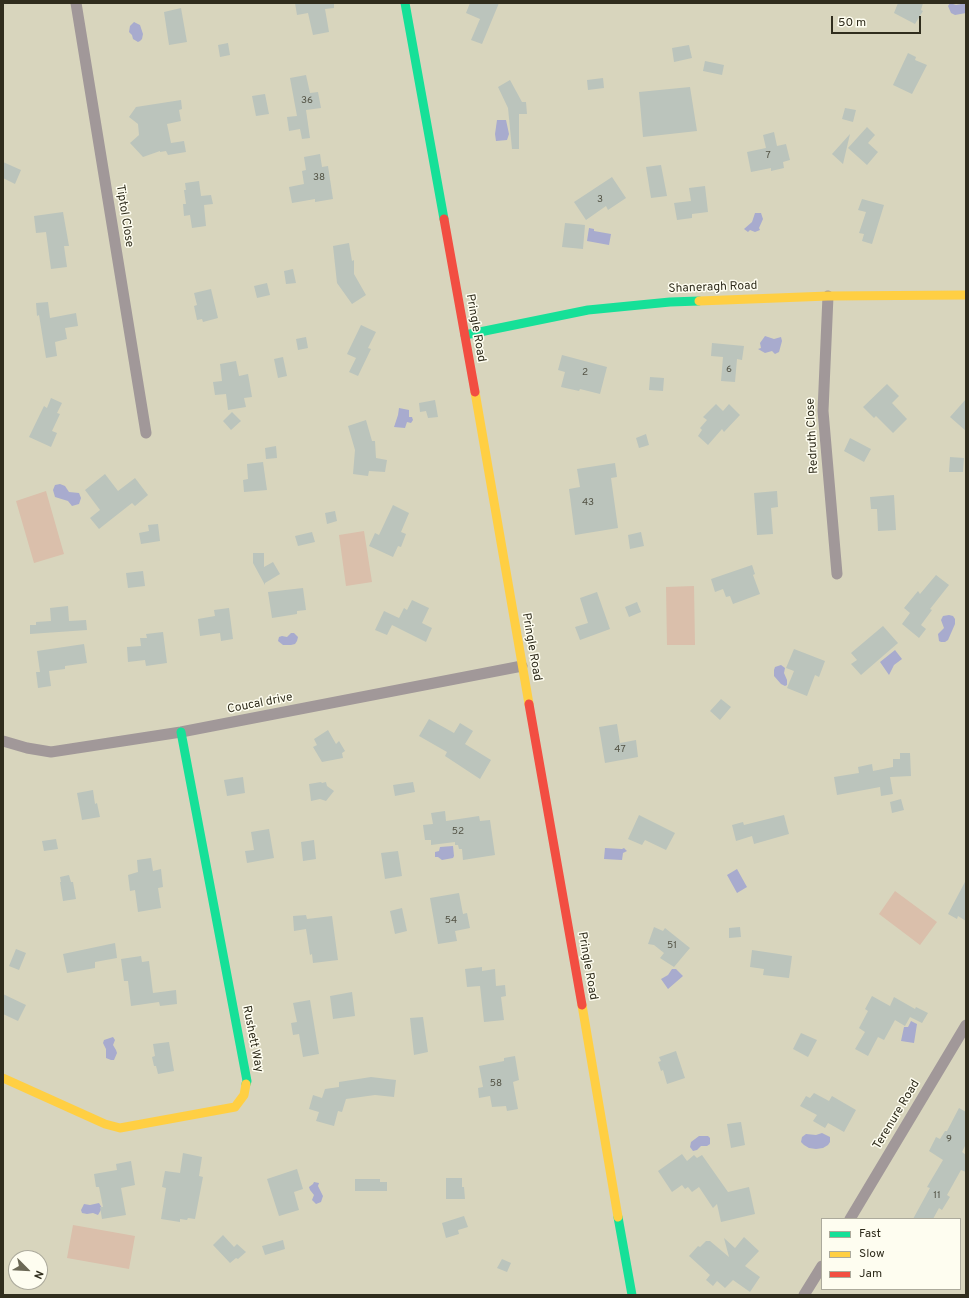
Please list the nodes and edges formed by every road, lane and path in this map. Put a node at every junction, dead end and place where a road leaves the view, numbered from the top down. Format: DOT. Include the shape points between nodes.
graph roads {
  1 [pos="76,3"];
  2 [pos="405,3"];
  3 [pos="966,295"];
  4 [pos="828,296"];
  5 [pos="465,335"];
  6 [pos="146,433"];
  7 [pos="837,574"];
  8 [pos="522,666"];
  9 [pos="181,732"];
  10 [pos="3,740"];
  11 [pos="966,1025"];
  12 [pos="3,1078"];
  13 [pos="851,1218"];
  14 [pos="821,1268"];
  15 [pos="632,1295"];
  16 [pos="804,1295"];
  1 -- 6 [label="street, Tiptol Close"];
  2 -- 5 [label="street, Pringle Road"];
  3 -- 4 [label="street, Shaneragh Road"];
  4 -- 5 [label="street, Shaneragh Road" via="670,302 595,310"];
  4 -- 7 [label="street, Redruth Close" via="822,412"];
  5 -- 8 [label="street, Pringle Road"];
  8 -- 9 [label="street, Coucal drive"];
  8 -- 15 [label="street, Pringle Road"];
  9 -- 10 [label="street, Coucal drive" via="51,752"];
  9 -- 12 [label="street, Rushett Way" via="247,1081 244,1095 235,1107 120,1128 104,1124"];
  11 -- 13 [label="street, Terenure Road"];
  14 -- 16 [label="street"];
}
